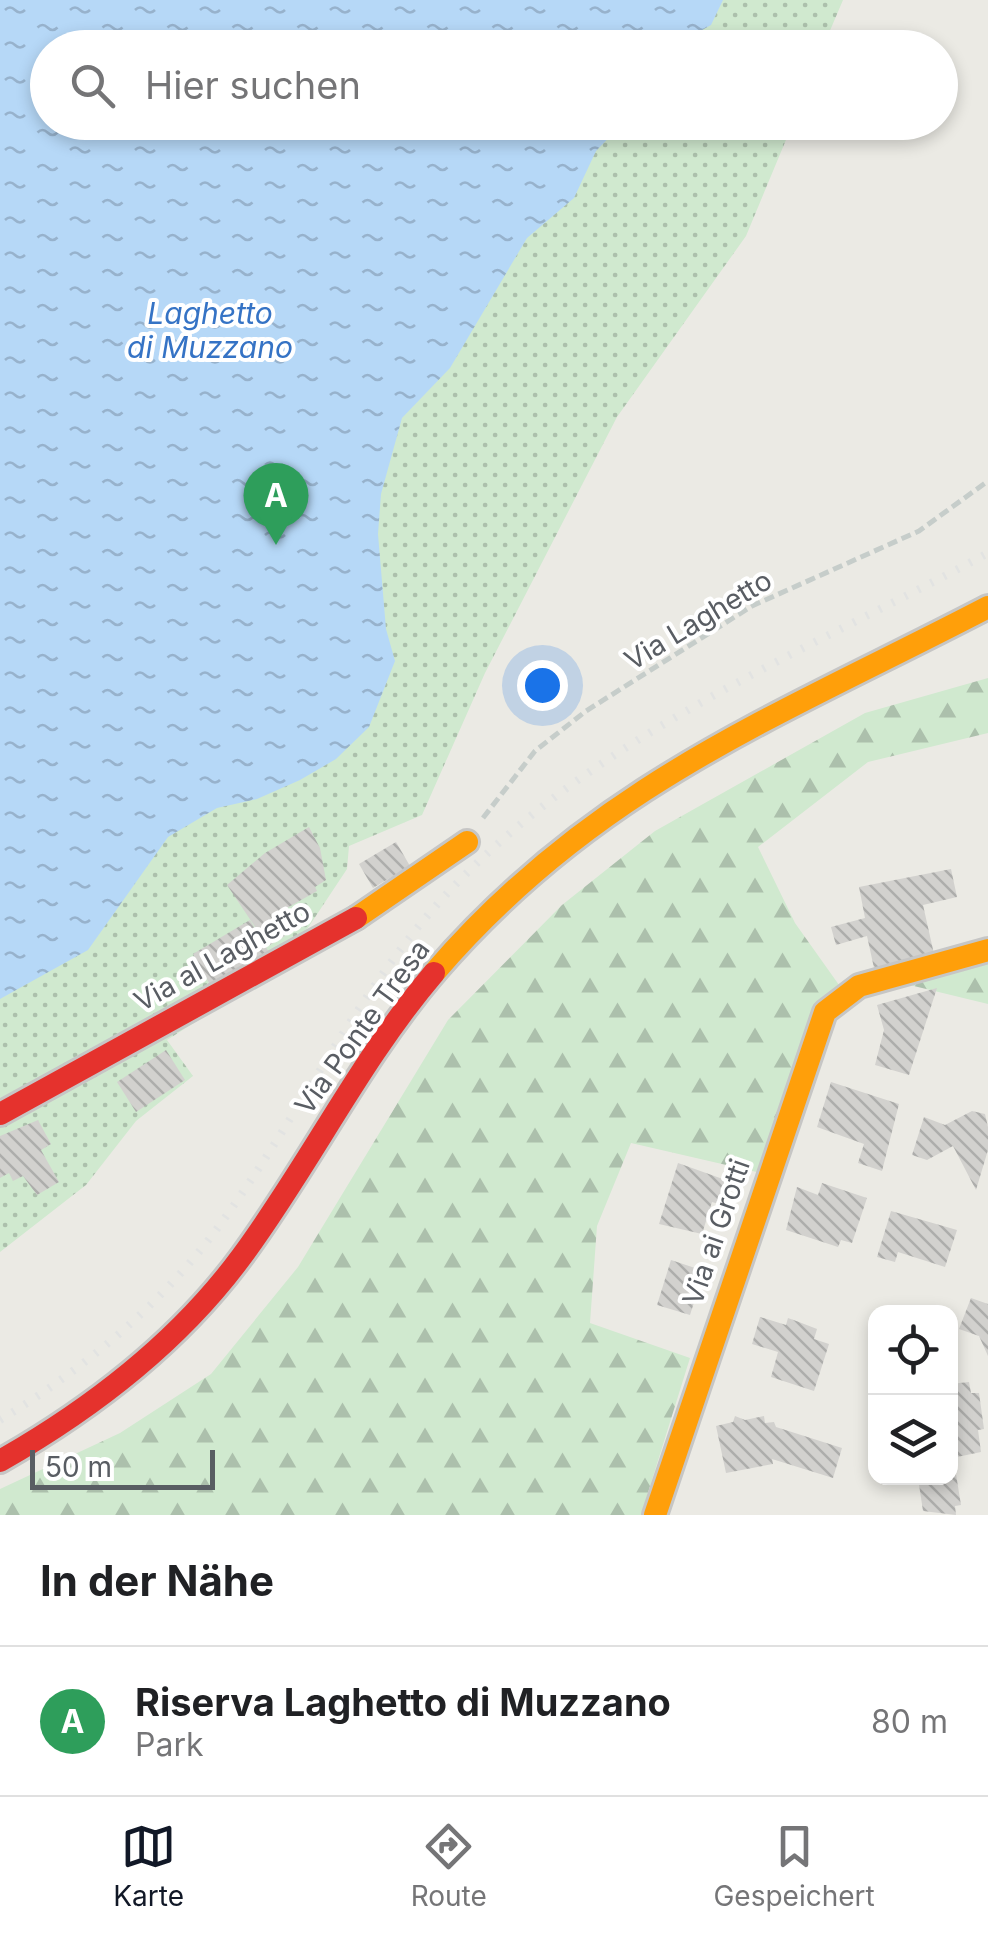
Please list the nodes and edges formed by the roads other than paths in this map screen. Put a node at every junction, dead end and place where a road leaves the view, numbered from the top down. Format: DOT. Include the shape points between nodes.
graph roads {
  1 [pos="988,607"];
  2 [pos="467,842"];
  3 [pos="988,950"];
  4 [pos="0,1114"];
  5 [pos="0,1461"];
  6 [pos="655,1515"];
  1 -- 5 [label="main road, Via Ponte Tresa" via="680,766 553,853 426,980 240,1258 180,1327 81,1412"];
  2 -- 4 [label="main road, Via al Laghetto" via="368,911"];
  3 -- 6 [label="main road, Via ai Grotti" via="859,986 834,1001 818,1023"];
}
